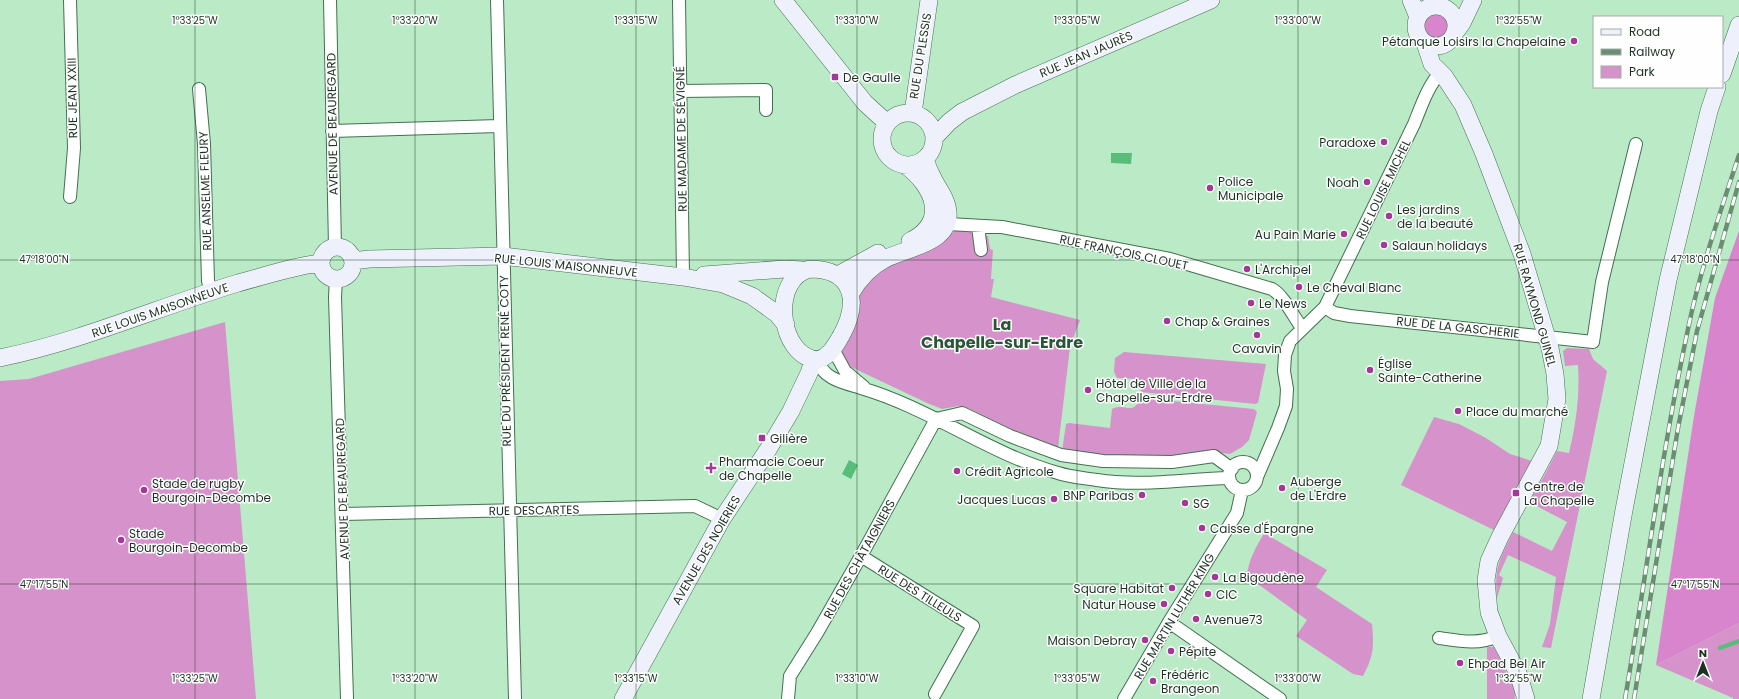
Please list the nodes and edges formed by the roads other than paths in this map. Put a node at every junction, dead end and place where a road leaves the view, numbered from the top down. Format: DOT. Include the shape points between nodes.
graph roads {
  1 [pos="70,0"];
  2 [pos="330,0"];
  3 [pos="496,0"];
  4 [pos="679,0"];
  5 [pos="783,0"];
  6 [pos="929,0"];
  7 [pos="1211,0"];
  8 [pos="1411,0"];
  9 [pos="1460,0"];
  10 [pos="1473,0"];
  11 [pos="1437,4"];
  12 [pos="1418,17"];
  13 [pos="1739,25"];
  14 [pos="1453,36"];
  15 [pos="1425,43"];
  16 [pos="1723,71"];
  17 [pos="1441,72"];
  18 [pos="1717,88"];
  19 [pos="199,89"];
  20 [pos="680,91"];
  21 [pos="766,110"];
  22 [pos="962,112"];
  23 [pos="920,116"];
  24 [pos="887,123"];
  25 [pos="499,126"];
  26 [pos="332,131"];
  27 [pos="935,137"];
  28 [pos="1636,144"];
  29 [pos="925,159"];
  30 [pos="905,165"];
  31 [pos="70,197"];
  32 [pos="948,224"];
  33 [pos="978,226"];
  34 [pos="335,247"];
  35 [pos="981,250"];
  36 [pos="503,256"];
  37 [pos="353,261"];
  38 [pos="321,263"];
  39 [pos="802,270"];
  40 [pos="838,275"];
  41 [pos="683,277"];
  42 [pos="336,279"];
  43 [pos="211,292"];
  44 [pos="850,293"];
  45 [pos="1325,307"];
  46 [pos="786,325"];
  47 [pos="1302,328"];
  48 [pos="1546,336"];
  49 [pos="833,349"];
  50 [pos="0,358"];
  51 [pos="815,360"];
  52 [pos="868,390"];
  53 [pos="936,419"];
  54 [pos="1268,448"];
  55 [pos="1244,462"];
  56 [pos="1230,473"];
  57 [pos="1257,477"];
  58 [pos="1242,490"];
  59 [pos="509,511"];
  60 [pos="343,514"];
  61 [pos="722,518"];
  62 [pos="861,556"];
  63 [pos="1169,622"];
  64 [pos="1498,636"];
  65 [pos="1439,638"];
  66 [pos="935,694"];
  67 [pos="347,699"];
  68 [pos="515,699"];
  69 [pos="622,699"];
  70 [pos="788,699"];
  71 [pos="1124,699"];
  72 [pos="1280,699"];
  73 [pos="1526,699"];
  74 [pos="1591,699"];
  1 -- 31 [label="street, RUE JEAN XXIII" via="74,148"];
  2 -- 26 [label="street, AVENUE DE BEAUREGARD"];
  3 -- 25 [label="street, RUE DU PRÉSIDENT RENÉ COTY"];
  4 -- 20 [label="street, RUE MADAME DE SÉVIGNÉ"];
  5 -- 24 [label="street" via="865,103"];
  6 -- 23 [label="street, RUE DU PLESSIS"];
  7 -- 22 [label="street, RUE JEAN JAURÈS" via="1015,85"];
  8 -- 12 [label="street"];
  9 -- 11 [label="street"];
  10 -- 14 [label="street, RUE LOUISE MICHEL"];
  11 -- 12 [label="street" via="1426,8"];
  11 -- 14 [label="street" via="1456,18"];
  12 -- 15 [label="street" via="1416,28 1420,39"];
  13 -- 16 [label="street"];
  14 -- 15 [label="street" via="1446,45 1435,47"];
  14 -- 17 [label="street, RUE LOUISE MICHEL" via="1446,47"];
  15 -- 17 [label="street" via="1432,64"];
  17 -- 45 [label="street, RUE LOUISE MICHEL" via="1436,76 1421,106"];
  17 -- 48 [label="street, RUE RAYMOND GUINEL" via="1463,105 1484,154 1522,254"];
  18 -- 74 [label="street" via="1668,280"];
  19 -- 43 [label="street, RUE ANSELME FLEURY" via="204,144 208,281"];
  20 -- 21 [label="street" via="766,90"];
  20 -- 41 [label="street, RUE MADAME DE SÉVIGNÉ"];
  22 -- 23 [label="street, RUE JEAN JAURÈS"];
  22 -- 27 [label="street, RUE JEAN JAURÈS"];
  23 -- 24 [label="street" via="896,115"];
  23 -- 27 [label="street" via="930,124"];
  24 -- 30 [label="street" via="882,134 885,152 893,161"];
  25 -- 26 [label="street"];
  25 -- 36 [label="street, RUE DU PRÉSIDENT RENÉ COTY"];
  26 -- 34 [label="street, AVENUE DE BEAUREGARD"];
  27 -- 29 [label="street" via="933,149"];
  28 -- 48 [label="street, RUE DE LA GASCHERIE" via="1602,282 1593,342"];
  29 -- 30 [label="street" via="912,165"];
  29 -- 32 [label="street" via="946,202"];
  30 -- 40 [label="street" via="922,180 934,202 934,215 929,228 920,236 883,250"];
  32 -- 33 [label="street, RUE FRANÇOIS CLOUET"];
  32 -- 44 [label="street" via="943,232 933,239 884,259 867,271"];
  33 -- 35 [label="street"];
  33 -- 47 [label="street, RUE FRANÇOIS CLOUET" via="1002,228 1170,259 1272,289 1280,295"];
  34 -- 37 [label="street" via="349,252"];
  34 -- 38 [label="street" via="327,251"];
  36 -- 37 [label="street, RUE LOUIS MAISONNEUVE"];
  36 -- 41 [label="street, RUE LOUIS MAISONNEUVE"];
  36 -- 59 [label="street, RUE DU PRÉSIDENT RENÉ COTY"];
  37 -- 42 [label="street" via="349,274"];
  38 -- 42 [label="street" via="327,276"];
  38 -- 43 [label="street, RUE LOUIS MAISONNEUVE" via="294,268"];
  39 -- 40 [label="street" via="825,270"];
  39 -- 41 [label="street, RUE LOUIS MAISONNEUVE" via="784,269"];
  39 -- 46 [label="street" via="795,276 786,292"];
  40 -- 44 [label="street" via="844,280"];
  41 -- 46 [label="street, RUE LOUIS MAISONNEUVE" via="723,284 752,296 777,314"];
  42 -- 60 [label="street, AVENUE DE BEAUREGARD"];
  43 -- 50 [label="street, RUE LOUIS MAISONNEUVE" via="95,332"];
  44 -- 49 [label="street" via="851,308 847,324"];
  45 -- 47 [label="street, RUE LOUISE MICHEL"];
  45 -- 48 [label="street, RUE DE LA GASCHERIE" via="1350,316"];
  46 -- 51 [label="street" via="791,342 799,353"];
  47 -- 54 [label="street, RUE LOUISE MICHEL" via="1290,341 1285,355 1286,406"];
  48 -- 64 [label="street, RUE RAYMOND GUINEL" via="1558,399 1549,446 1500,537 1487,568 1487,604"];
  49 -- 51 [label="street"];
  49 -- 52 [label="street" via="845,371"];
  51 -- 52 [label="street" via="824,372 839,382"];
  51 -- 61 [label="street, AVENUE DES NOIERIES" via="791,411"];
  52 -- 53 [label="street"];
  53 -- 56 [label="street" via="1010,456 1058,473 1134,483"];
  53 -- 56 [label="street" via="962,413 1010,436 1068,456 1103,461 1172,462 1214,456"];
  53 -- 62 [label="street, RUE DES CHÂTAIGNIERS"];
  54 -- 55 [label="street"];
  54 -- 57 [label="street, RUE LOUISE MICHEL" via="1266,459"];
  55 -- 56 [label="street" via="1239,463"];
  55 -- 57 [label="street" via="1254,467"];
  56 -- 58 [label="street" via="1235,488"];
  57 -- 58 [label="street" via="1252,487"];
  58 -- 63 [label="street, RUE MARTIN LUTHER KING" via="1237,513"];
  59 -- 60 [label="street, RUE DESCARTES"];
  59 -- 61 [label="street, RUE DESCARTES" via="695,506"];
  59 -- 68 [label="street, RUE DU PRÉSIDENT RENÉ COTY"];
  60 -- 67 [label="street, AVENUE DE BEAUREGARD"];
  61 -- 69 [label="street, AVENUE DES NOIERIES"];
  62 -- 66 [label="street, RUE DES TILLEULS" via="973,626"];
  62 -- 70 [label="street, RUE DES CHÂTAIGNIERS" via="790,676"];
  63 -- 71 [label="street, RUE MARTIN LUTHER KING"];
  63 -- 72 [label="street"];
  64 -- 65 [label="street" via="1474,643"];
  64 -- 73 [label="street, RUE RAYMOND GUINEL" via="1518,673"];
}
